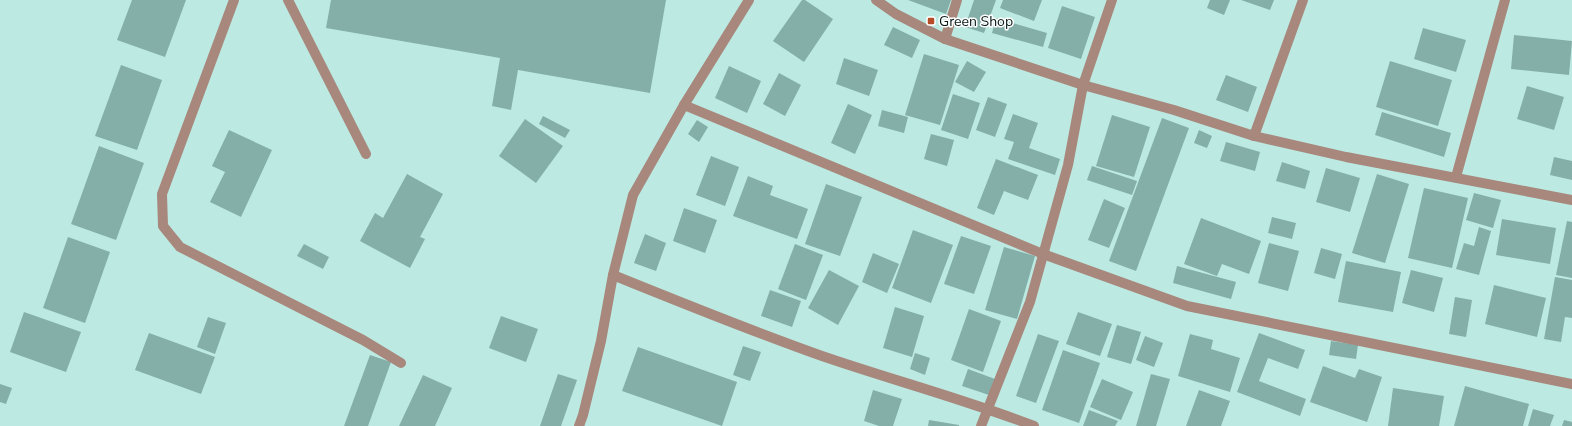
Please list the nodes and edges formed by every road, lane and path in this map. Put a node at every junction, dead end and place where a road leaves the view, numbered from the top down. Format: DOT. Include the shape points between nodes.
graph roads {
  1 [pos="234,0"];
  2 [pos="288,0"];
  3 [pos="749,0"];
  4 [pos="876,0"];
  5 [pos="957,0"];
  6 [pos="1112,0"];
  7 [pos="1303,0"];
  8 [pos="1505,0"];
  9 [pos="945,39"];
  10 [pos="1083,84"];
  11 [pos="684,105"];
  12 [pos="1254,136"];
  13 [pos="366,154"];
  14 [pos="1456,177"];
  15 [pos="1572,200"];
  16 [pos="1043,254"];
  17 [pos="613,275"];
  18 [pos="401,363"];
  19 [pos="1572,384"];
  20 [pos="987,408"];
  21 [pos="579,426"];
  22 [pos="981,426"];
  23 [pos="1034,426"];
  1 -- 18 [label="street" via="162,194 163,226 180,247 363,340"];
  2 -- 13 [label="street"];
  3 -- 11 [label="street"];
  4 -- 9 [label="street" via="896,14"];
  5 -- 9 [label="street"];
  6 -- 10 [label="street"];
  7 -- 12 [label="street"];
  8 -- 14 [label="street"];
  9 -- 10 [label="street"];
  10 -- 12 [label="street"];
  10 -- 16 [label="street" via="1068,165"];
  11 -- 16 [label="street"];
  11 -- 17 [label="street" via="632,195"];
  12 -- 14 [label="street" via="1346,157"];
  14 -- 15 [label="street"];
  16 -- 19 [label="street" via="1187,306"];
  16 -- 20 [label="street" via="1030,302"];
  17 -- 20 [label="street" via="718,318 823,356"];
  17 -- 21 [label="street" via="601,341"];
  20 -- 22 [label="street"];
  20 -- 23 [label="street"];
}
